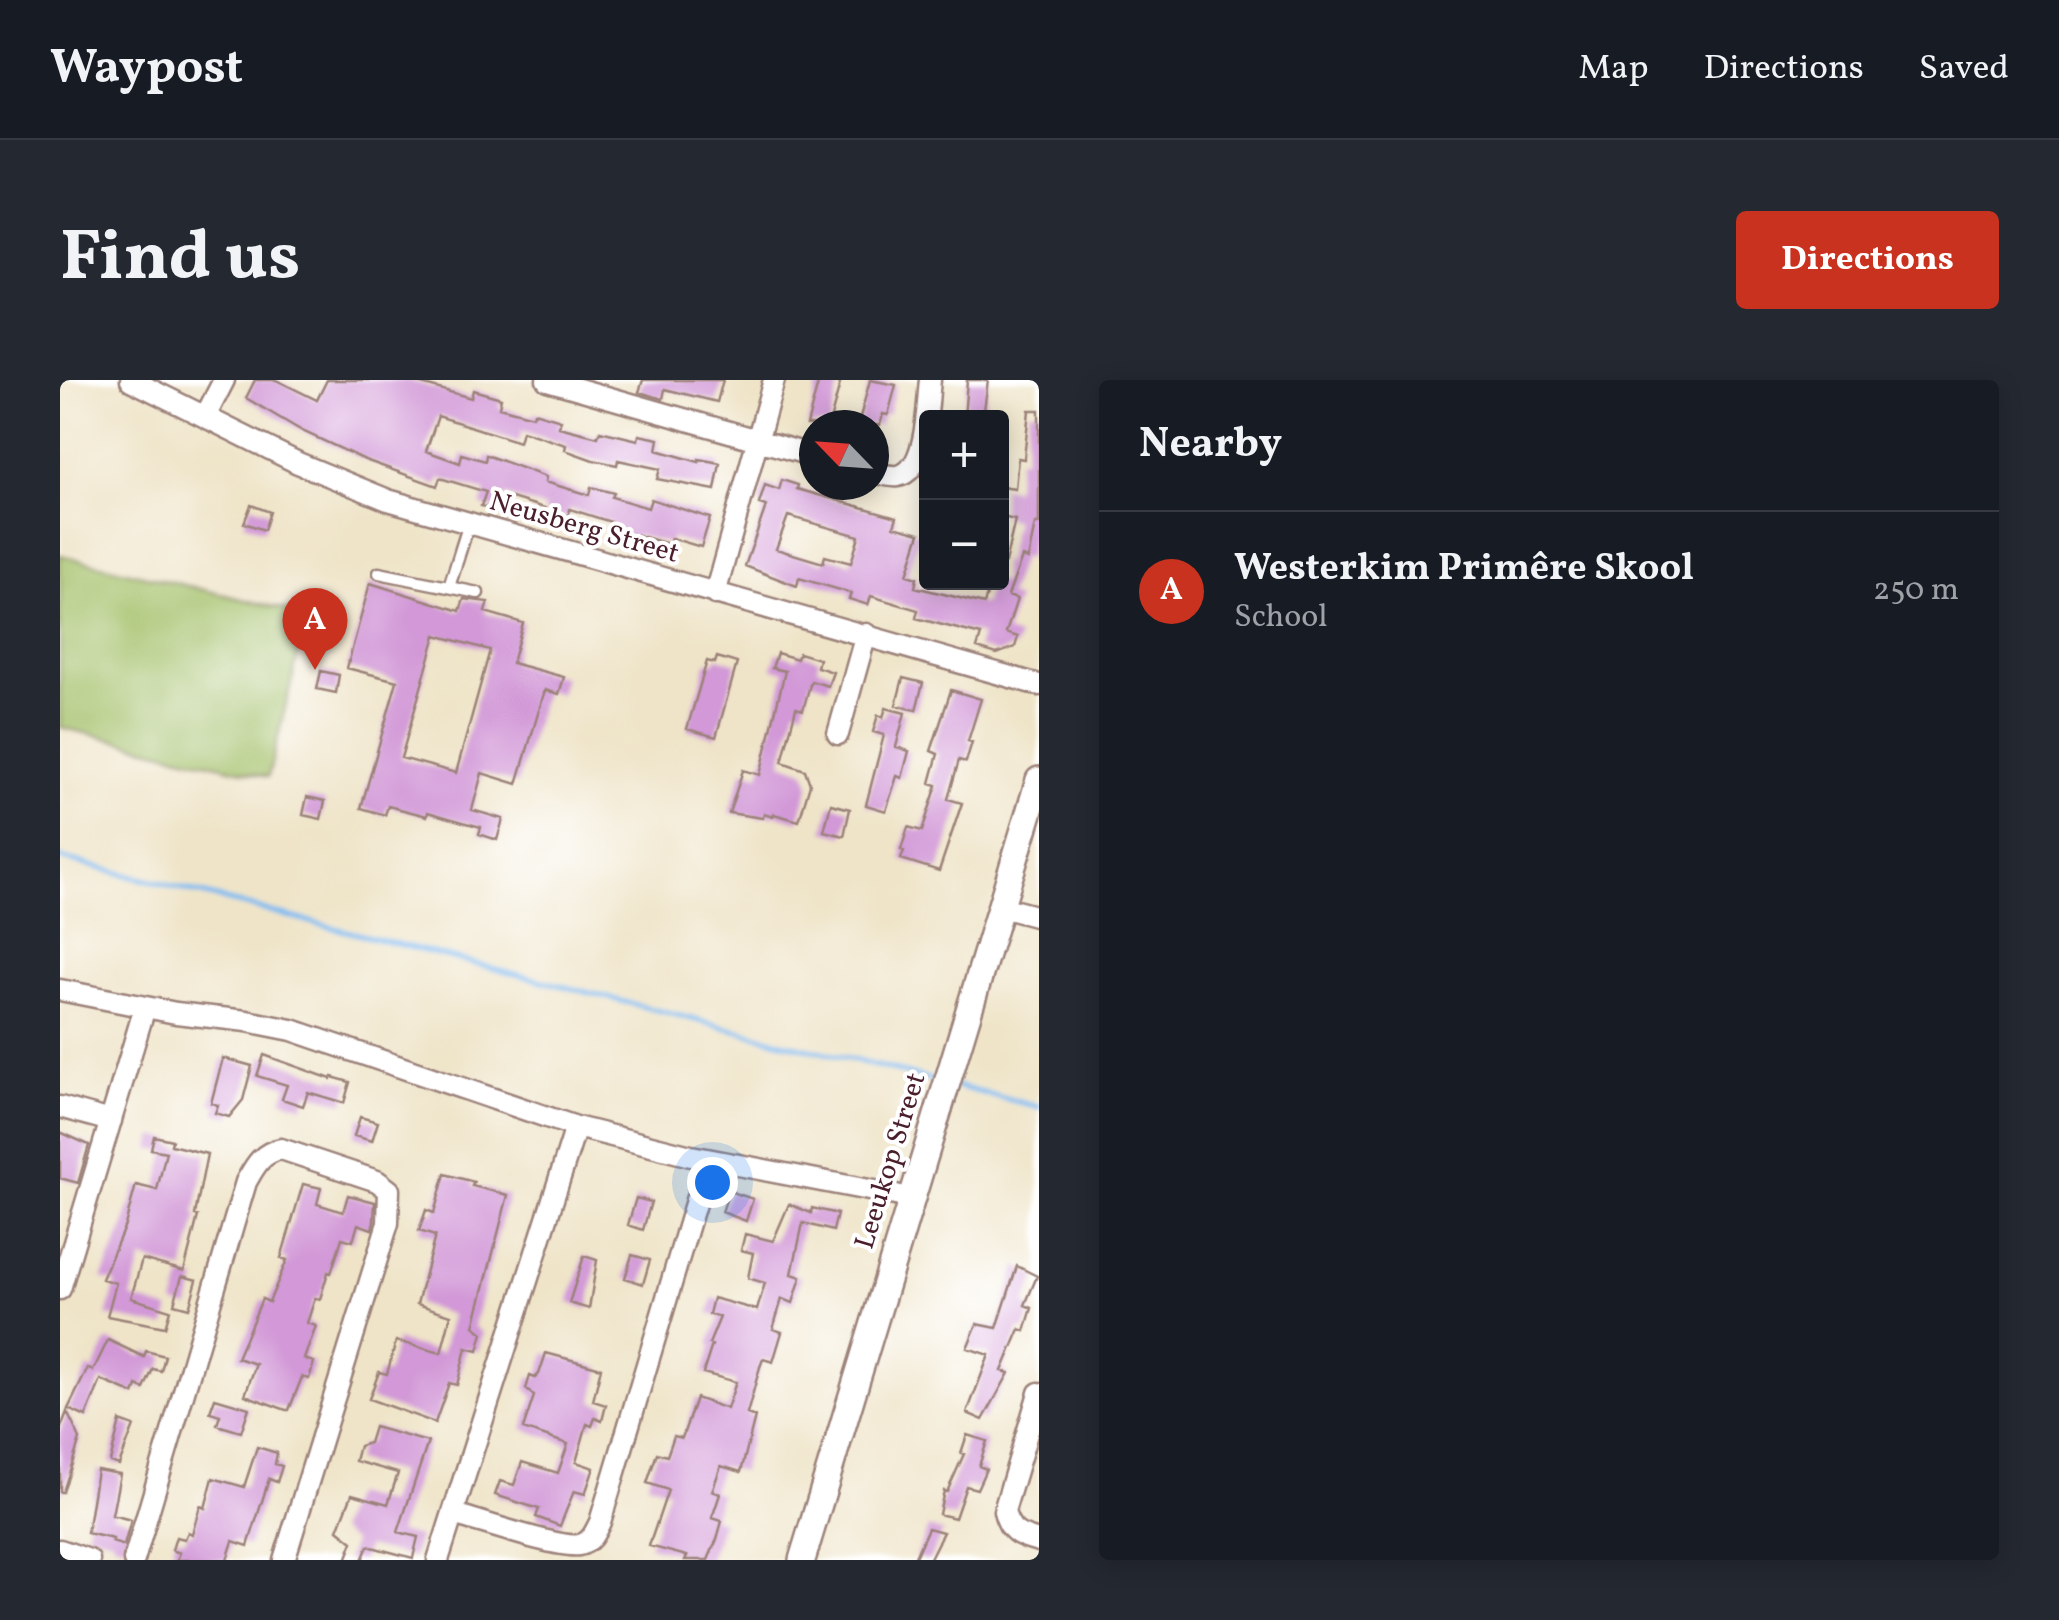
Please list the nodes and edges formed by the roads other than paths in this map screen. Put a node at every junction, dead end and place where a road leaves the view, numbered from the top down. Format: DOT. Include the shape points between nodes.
graph roads {
  1 [pos="131,380"];
  2 [pos="224,380"];
  3 [pos="546,380"];
  4 [pos="774,380"];
  5 [pos="930,380"];
  6 [pos="590,386"];
  7 [pos="205,417"];
  8 [pos="756,442"];
  9 [pos="799,452"];
  10 [pos="889,476"];
  11 [pos="468,523"];
  12 [pos="378,573"];
  13 [pos="449,587"];
  14 [pos="478,593"];
  15 [pos="716,594"];
  16 [pos="866,634"];
  17 [pos="1039,685"];
  18 [pos="838,734"];
  19 [pos="1039,780"];
  20 [pos="1000,907"];
  21 [pos="1039,917"];
  22 [pos="60,990"];
  23 [pos="146,1007"];
  24 [pos="60,1106"];
  25 [pos="111,1121"];
  26 [pos="576,1127"];
  27 [pos="708,1160"];
  28 [pos="911,1198"];
  29 [pos="64,1260"];
  30 [pos="60,1289"];
  31 [pos="1039,1393"];
  32 [pos="453,1514"];
  33 [pos="1039,1540"];
  34 [pos="60,1550"];
  35 [pos="89,1560"];
  36 [pos="134,1560"];
  37 [pos="284,1560"];
  38 [pos="438,1560"];
  39 [pos="802,1560"];
  1 -- 7 [label="street, Neusberg Street"];
  2 -- 7 [label="street"];
  3 -- 6 [label="street"];
  4 -- 8 [label="street"];
  5 -- 10 [label="street" via="918,459 904,474"];
  6 -- 8 [label="street"];
  7 -- 11 [label="street, Neusberg Street" via="343,483"];
  8 -- 9 [label="street"];
  8 -- 15 [label="street"];
  11 -- 13 [label="lane"];
  11 -- 15 [label="street, Neusberg Street"];
  12 -- 13 [label="lane"];
  13 -- 14 [label="lane"];
  15 -- 16 [label="street, Neusberg Street"];
  16 -- 17 [label="street, Neusberg Street"];
  16 -- 18 [label="street"];
  19 -- 20 [label="street, Leeukop Street"];
  20 -- 21 [label="street"];
  20 -- 28 [label="street, Leeukop Street"];
  22 -- 23 [label="street"];
  23 -- 25 [label="street"];
  23 -- 26 [label="street" via="292,1030"];
  24 -- 25 [label="street"];
  25 -- 29 [label="street"];
  26 -- 27 [label="street"];
  26 -- 32 [label="street"];
  27 -- 28 [label="street"];
  27 -- 32 [label="street" via="591,1539 563,1544"];
  28 -- 39 [label="street, Leeukop Street"];
  29 -- 30 [label="street"];
  31 -- 33 [label="street" via="1004,1511 1018,1536"];
  32 -- 38 [label="street"];
  34 -- 35 [label="street"];
  36 -- 37 [label="street" via="246,1182 257,1162 281,1150 376,1182 391,1202"];
}
